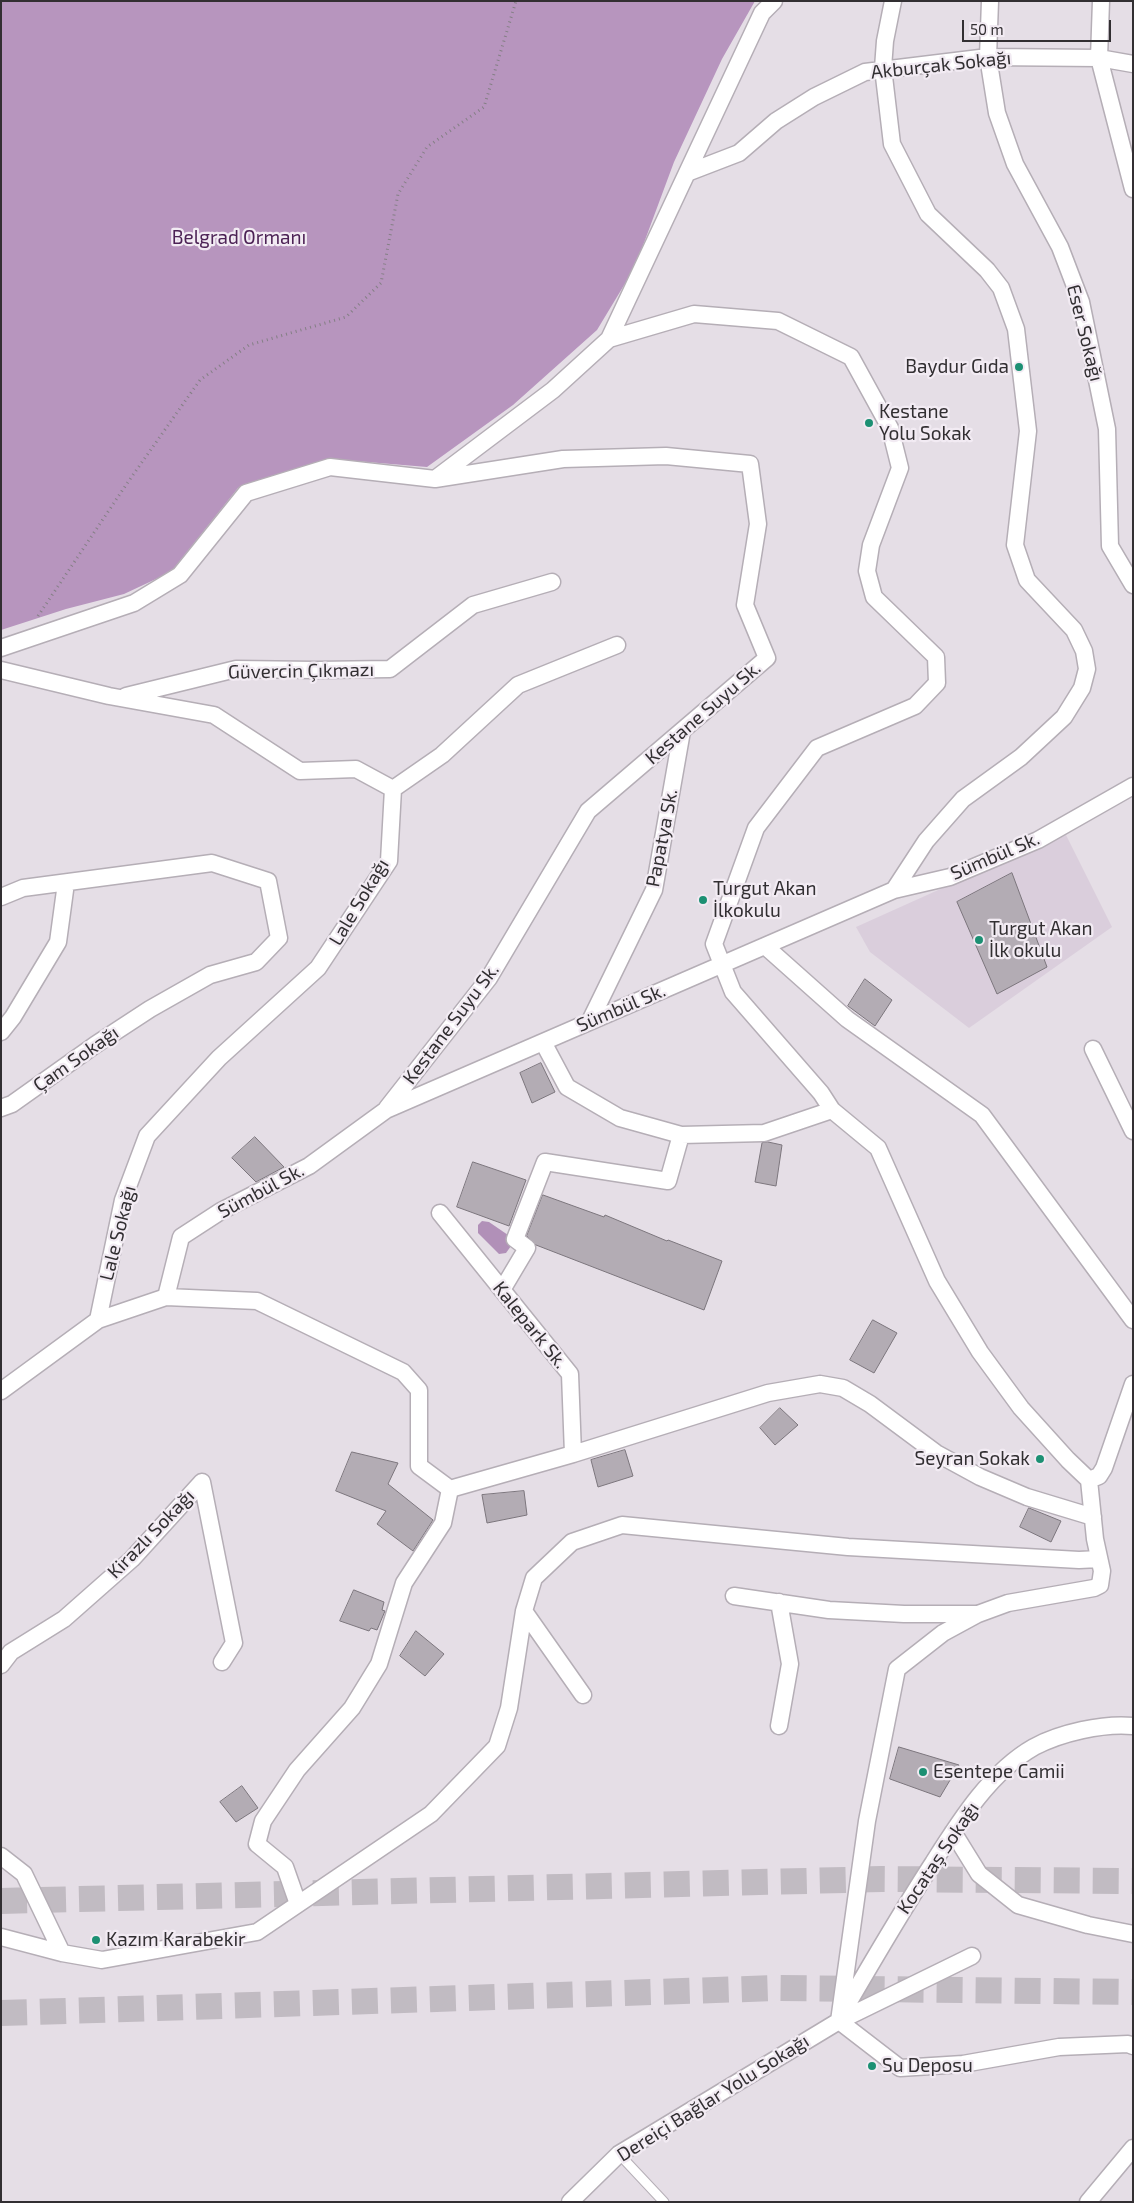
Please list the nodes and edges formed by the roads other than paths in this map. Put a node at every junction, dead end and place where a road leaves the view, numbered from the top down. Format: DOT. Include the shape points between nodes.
graph roads {
  1 [pos="774,1"];
  2 [pos="893,1"];
  3 [pos="990,1"];
  4 [pos="1101,1"];
  5 [pos="988,56"];
  6 [pos="1099,58"];
  7 [pos="1133,64"];
  8 [pos="883,68"];
  9 [pos="687,172"];
  10 [pos="1133,189"];
  11 [pos="609,339"];
  12 [pos="435,479"];
  13 [pos="552,582"];
  14 [pos="1133,585"];
  15 [pos="617,645"];
  16 [pos="1,648"];
  17 [pos="1,670"];
  18 [pos="119,698"];
  19 [pos="682,731"];
  20 [pos="1133,786"];
  21 [pos="393,789"];
  22 [pos="66,883"];
  23 [pos="894,890"];
  24 [pos="1,897"];
  25 [pos="765,946"];
  26 [pos="722,964"];
  27 [pos="590,1021"];
  28 [pos="1,1032"];
  29 [pos="543,1042"];
  30 [pos="1093,1049"];
  31 [pos="1,1108"];
  32 [pos="386,1110"];
  33 [pos="832,1110"];
  34 [pos="1133,1131"];
  35 [pos="681,1135"];
  36 [pos="440,1213"];
  37 [pos="502,1290"];
  38 [pos="166,1297"];
  39 [pos="98,1320"];
  40 [pos="1133,1320"];
  41 [pos="1133,1384"];
  42 [pos="1,1390"];
  43 [pos="573,1454"];
  44 [pos="1089,1480"];
  45 [pos="450,1489"];
  46 [pos="1093,1517"];
  47 [pos="1099,1559"];
  48 [pos="734,1596"];
  49 [pos="779,1602"];
  50 [pos="524,1611"];
  51 [pos="978,1614"];
  52 [pos="222,1662"];
  53 [pos="1,1665"];
  54 [pos="583,1695"];
  55 [pos="779,1726"];
  56 [pos="1133,1726"];
  57 [pos="953,1832"];
  58 [pos="1,1856"];
  59 [pos="298,1904"];
  60 [pos="1133,1934"];
  61 [pos="1,1937"];
  62 [pos="62,1953"];
  63 [pos="972,1956"];
  64 [pos="839,2021"];
  65 [pos="1133,2046"];
  66 [pos="1133,2148"];
  67 [pos="619,2154"];
  68 [pos="570,2202"];
  69 [pos="664,2202"];
  70 [pos="1088,2202"];
  1 -- 9 [label="street" via="762,13"];
  2 -- 8 [label="street"];
  3 -- 5 [label="street, Eser Sokağı"];
  4 -- 6 [label="street"];
  5 -- 6 [label="street, Akburçak Sokağı"];
  5 -- 8 [label="street, Akburçak Sokağı"];
  5 -- 14 [label="street, Eser Sokağı" via="996,113 1015,164 1060,247 1080,302 1107,429 1110,546"];
  6 -- 7 [label="street, Akburçak Sokağı"];
  6 -- 10 [label="street"];
  8 -- 9 [label="street, Akburçak Sokağı" via="865,72 814,97 776,121 739,153"];
  8 -- 23 [label="street" via="892,144 928,214 987,270 1001,288 1016,329 1028,430 1015,545 1027,580 1074,630 1084,651 1087,669 1082,688 1064,717 1021,757 962,799 926,840"];
  9 -- 11 [label="street"];
  11 -- 12 [label="street" via="553,390"];
  11 -- 26 [label="street" via="694,314 778,321 851,357 890,428 900,468 870,545 868,571 874,597 936,657 937,683 915,706 817,748 756,828 714,944"];
  12 -- 16 [label="street" via="330,467 246,492 180,575 134,603"];
  12 -- 19 [label="street, Kestane Suyu Sk." via="563,459 666,456 750,464 758,524 745,606 767,658"];
  13 -- 18 [label="street, Güvercin Çıkmazı" via="473,605 390,669 236,669"];
  15 -- 21 [label="street" via="518,685 442,755"];
  17 -- 18 [label="street"];
  18 -- 21 [label="street" via="214,715 300,771 356,768"];
  19 -- 27 [label="street, Papatya Sk." via="654,890"];
  19 -- 32 [label="street, Kestane Suyu Sk." via="588,810 489,978"];
  20 -- 23 [label="street, Sümbül Sk." via="1038,840 950,877"];
  21 -- 39 [label="street, Lale Sokağı" via="389,860 318,968 219,1058 147,1136 123,1200"];
  22 -- 24 [label="street" via="23,888"];
  22 -- 28 [label="street" via="58,942"];
  22 -- 31 [label="street, Çam Sokağı" via="212,863 268,881 279,938 256,962 210,975 150,1009 12,1104"];
  23 -- 25 [label="street, Sümbül Sk."];
  25 -- 26 [label="street, Sümbül Sk."];
  25 -- 40 [label="street" via="847,1019 982,1115"];
  26 -- 27 [label="street, Sümbül Sk."];
  26 -- 33 [label="street" via="733,992"];
  27 -- 29 [label="street, Sümbül Sk."];
  29 -- 32 [label="street, Sümbül Sk."];
  29 -- 35 [label="street" via="567,1087 620,1118"];
  30 -- 34 [label="street"];
  32 -- 38 [label="street, Sümbül Sk." via="309,1166 221,1211 181,1236"];
  33 -- 35 [label="street" via="764,1133"];
  33 -- 44 [label="street" via="878,1148 937,1281 980,1352 1021,1408"];
  35 -- 37 [label="street" via="668,1181 545,1162 515,1239 527,1248"];
  36 -- 37 [label="street, Kalepark Sk."];
  37 -- 43 [label="street, Kalepark Sk." via="570,1374"];
  38 -- 39 [label="street"];
  38 -- 45 [label="street" via="257,1301 403,1372 419,1390 419,1466"];
  39 -- 42 [label="street"];
  41 -- 44 [label="street" via="1104,1468 1099,1476"];
  43 -- 45 [label="street"];
  43 -- 46 [label="street" via="768,1393 820,1384 843,1388 936,1453 980,1478"];
  44 -- 46 [label="street"];
  45 -- 59 [label="street" via="443,1523 404,1583 379,1664 352,1708 297,1770 263,1821 257,1844 285,1867"];
  46 -- 47 [label="street"];
  47 -- 50 [label="street" via="848,1547 622,1525 572,1542 534,1578"];
  47 -- 51 [label="street" via="1100,1586 1008,1603"];
  48 -- 49 [label="street"];
  49 -- 51 [label="street" via="829,1610"];
  49 -- 55 [label="street" via="790,1664"];
  50 -- 54 [label="street"];
  50 -- 59 [label="street" via="509,1708 497,1746 431,1814"];
  51 -- 64 [label="street" via="943,1633 897,1669 867,1821"];
  52 -- 53 [label="street, Kirazlı Sokağı" via="234,1643 202,1482 132,1559 64,1619 11,1652"];
  56 -- 57 [label="street, Kocataş Sokağı" via="1078,1730 1034,1747 1002,1771"];
  57 -- 60 [label="street" via="979,1874 1018,1905"];
  57 -- 64 [label="street, Kocataş Sokağı" via="898,1917"];
  58 -- 62 [label="street" via="24,1874"];
  59 -- 62 [label="street" via="257,1932 102,1960"];
  61 -- 62 [label="street"];
  63 -- 64 [label="street, Dereiçi Bağlar Yolu Sokağı"];
  64 -- 65 [label="street" via="900,2068 963,2064 1059,2047"];
  64 -- 67 [label="street, Dereiçi Bağlar Yolu Sokağı"];
  66 -- 70 [label="street"];
  67 -- 68 [label="street, Dereiçi Bağlar Yolu Sokağı"];
  67 -- 69 [label="lane"];
}
